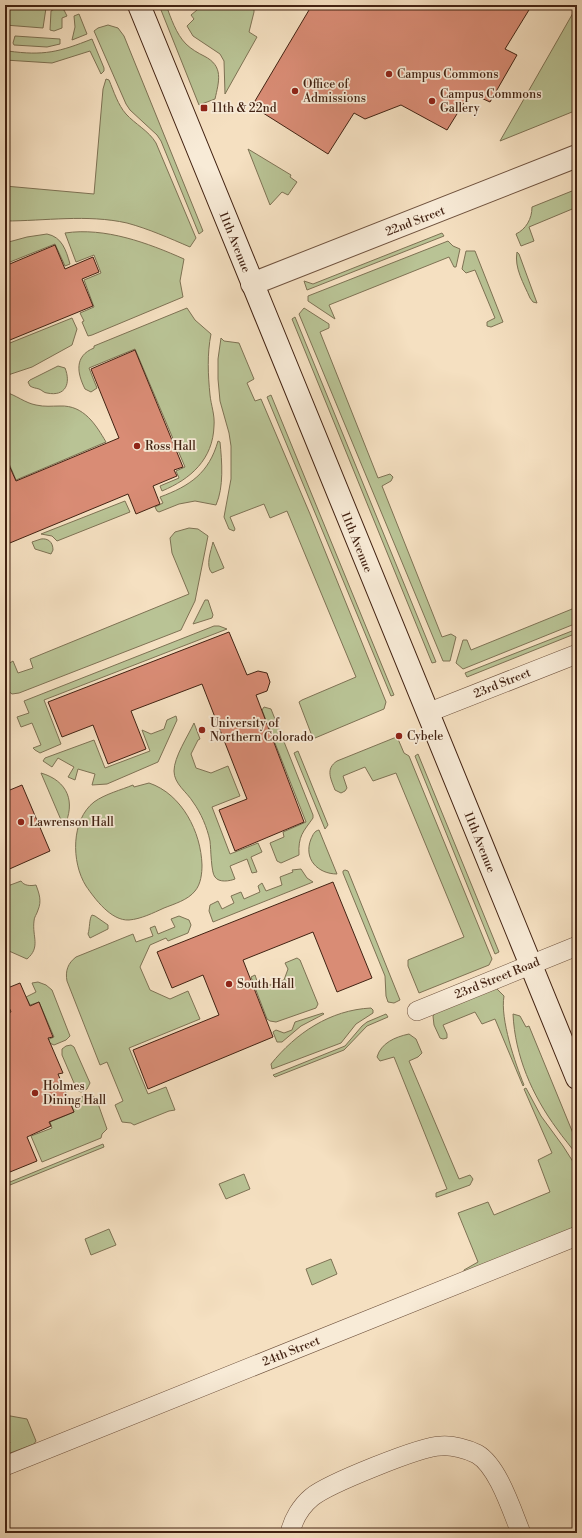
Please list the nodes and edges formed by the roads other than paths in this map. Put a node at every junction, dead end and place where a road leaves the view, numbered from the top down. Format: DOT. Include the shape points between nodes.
graph roads {
  1 [pos="139,5"];
  2 [pos="577,156"];
  3 [pos="252,284"];
  4 [pos="577,654"];
  5 [pos="427,713"];
  6 [pos="577,946"];
  7 [pos="530,964"];
  8 [pos="416,1011"];
  9 [pos="577,1078"];
  10 [pos="577,1236"];
  11 [pos="5,1466"];
  12 [pos="290,1533"];
  13 [pos="521,1533"];
  1 -- 3 [label="main road, 11th Avenue"];
  2 -- 3 [label="main road, 22nd Street"];
  3 -- 5 [label="main road, 11th Avenue"];
  4 -- 5 [label="street, 23rd Street"];
  5 -- 7 [label="main road, 11th Avenue"];
  6 -- 7 [label="street, 23rd Street Road"];
  7 -- 8 [label="street, 23rd Street Road"];
  7 -- 9 [label="main road, 11th Avenue"];
  10 -- 11 [label="street, 24th Street"];
  12 -- 13 [label="street" via="297,1516 313,1496 323,1489 369,1469 436,1446 455,1447 477,1455 491,1468 502,1487"];
}
